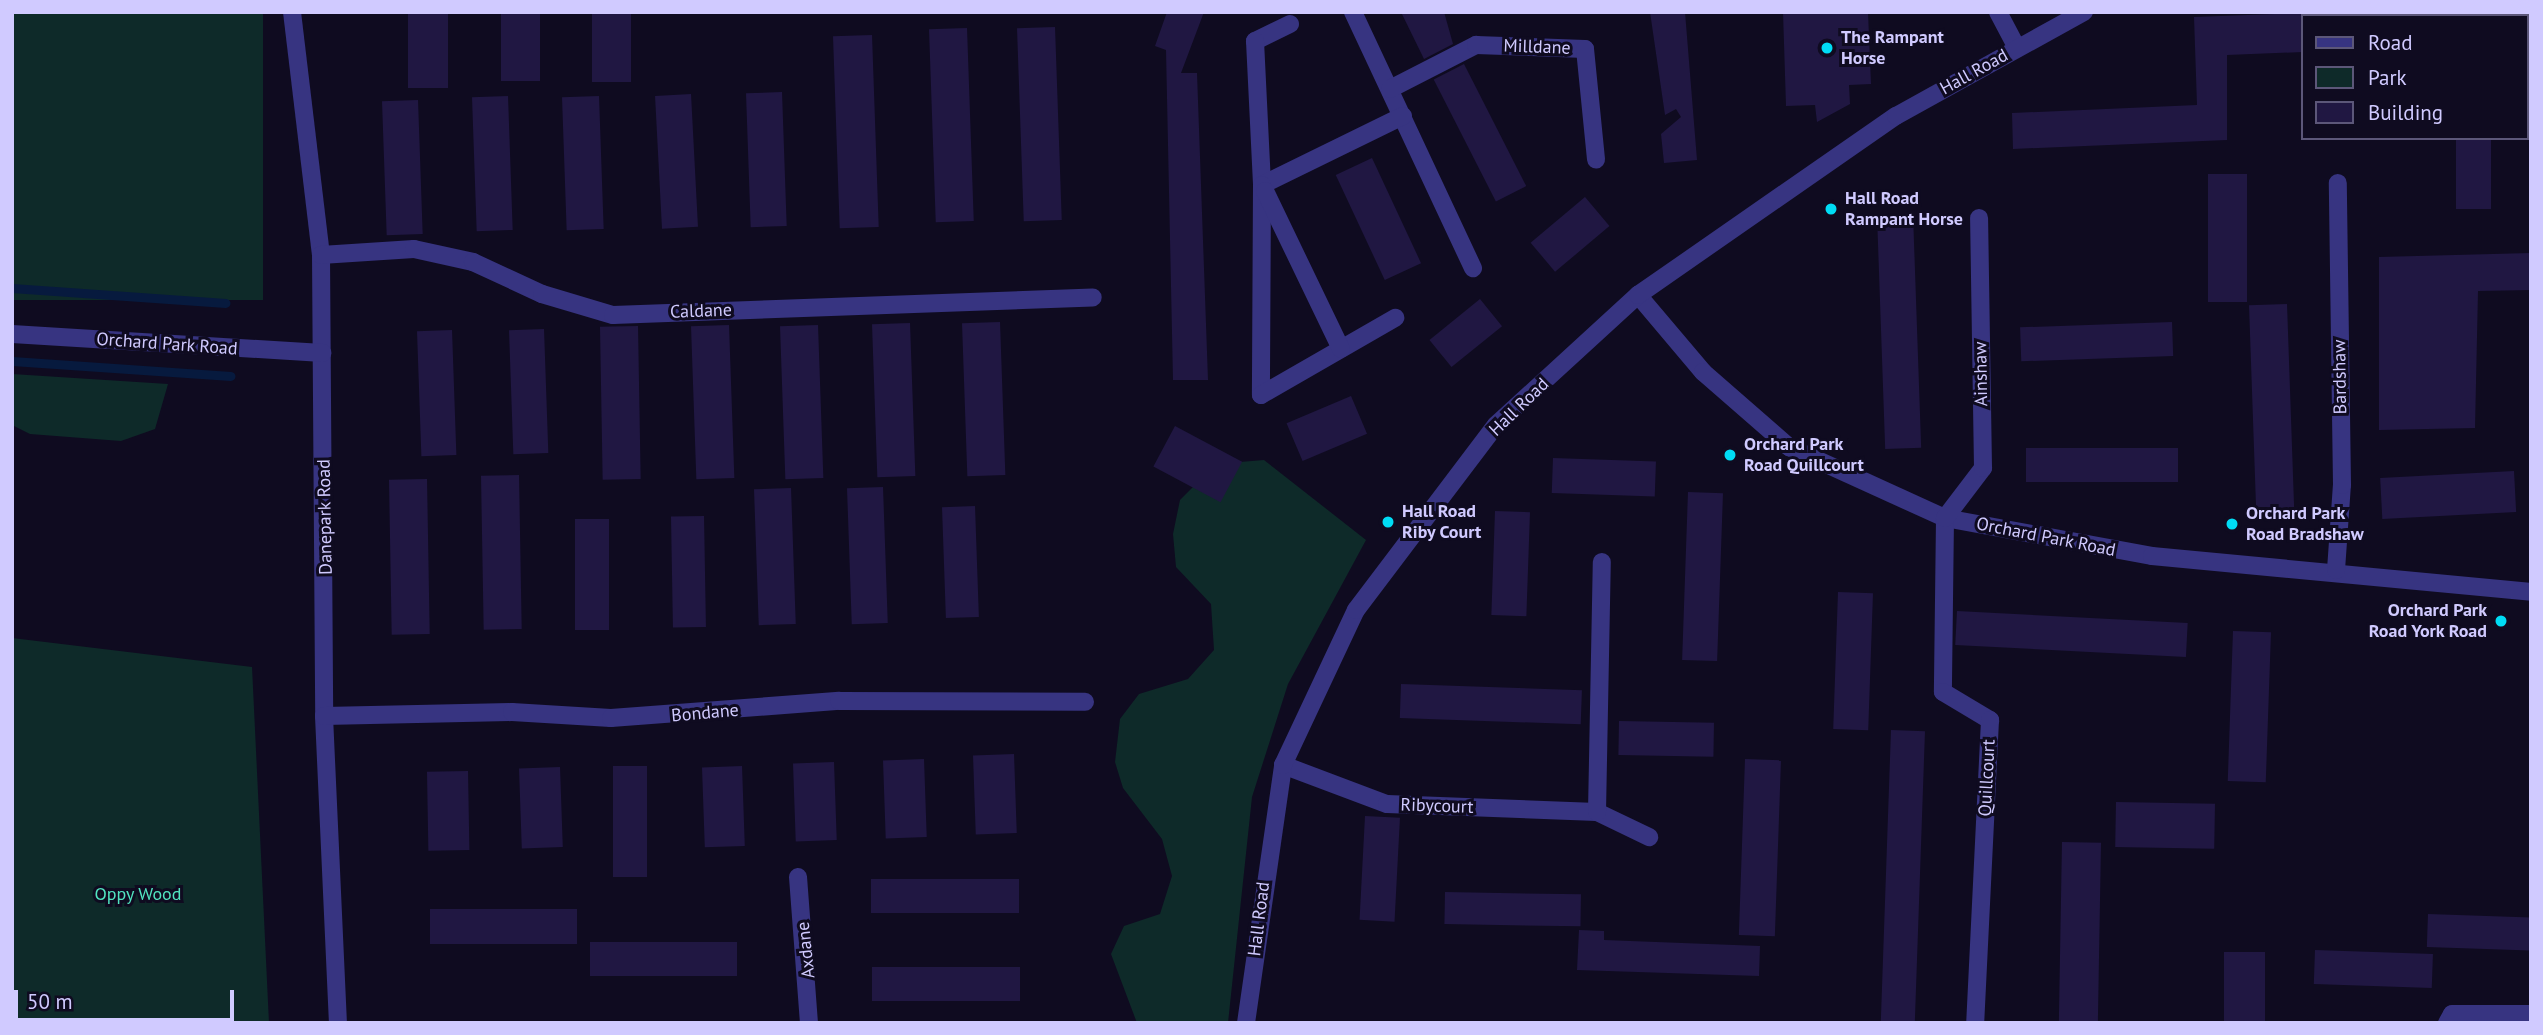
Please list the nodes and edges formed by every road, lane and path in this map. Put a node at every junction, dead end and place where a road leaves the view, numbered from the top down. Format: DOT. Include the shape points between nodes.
graph roads {
  1 [pos="292,12"];
  2 [pos="1353,12"];
  3 [pos="1998,12"];
  4 [pos="2084,12"];
  5 [pos="1290,24"];
  6 [pos="2017,48"];
  7 [pos="1390,89"];
  8 [pos="1403,116"];
  9 [pos="1596,159"];
  10 [pos="2338,183"];
  11 [pos="1262,185"];
  12 [pos="1979,218"];
  13 [pos="321,255"];
  14 [pos="1473,268"];
  15 [pos="1639,295"];
  16 [pos="1093,297"];
  17 [pos="1395,318"];
  18 [pos="12,334"];
  19 [pos="1341,349"];
  20 [pos="322,353"];
  21 [pos="1945,518"];
  22 [pos="1602,562"];
  23 [pos="2336,570"];
  24 [pos="2531,592"];
  25 [pos="1085,702"];
  26 [pos="324,716"];
  27 [pos="1283,765"];
  28 [pos="1597,811"];
  29 [pos="1648,837"];
  30 [pos="798,877"];
  31 [pos="2531,1014"];
  32 [pos="338,1023"];
  33 [pos="809,1023"];
  34 [pos="1246,1023"];
  35 [pos="1975,1023"];
  36 [pos="2448,1023"];
  1 -- 13 [label="street, Danepark Road"];
  2 -- 7 [label="street"];
  3 -- 6 [label="street"];
  4 -- 6 [label="street, Hall Road"];
  5 -- 11 [label="street" via="1255,41"];
  6 -- 15 [label="street, Hall Road" via="1896,116"];
  7 -- 8 [label="street"];
  7 -- 9 [label="street, Milldane" via="1476,45 1585,48"];
  8 -- 11 [label="street"];
  8 -- 14 [label="street"];
  10 -- 23 [label="street, Bardshaw" via="2342,485"];
  11 -- 19 [label="street"];
  11 -- 19 [label="street" via="1261,396"];
  12 -- 21 [label="street, Ainshaw" via="1983,468"];
  13 -- 16 [label="street, Caldane" via="414,249 472,262 542,294 613,315"];
  13 -- 20 [label="street, Danepark Road"];
  15 -- 21 [label="street, Orchard Park Road" via="1703,372 1790,447"];
  15 -- 27 [label="street, Hall Road" via="1488,436 1356,610"];
  17 -- 19 [label="street"];
  18 -- 20 [label="street, Orchard Park Road"];
  20 -- 26 [label="street, Danepark Road"];
  21 -- 23 [label="street, Orchard Park Road" via="2152,556"];
  21 -- 35 [label="street, Quillcourt" via="1943,692 1990,720"];
  22 -- 28 [label="street"];
  23 -- 24 [label="street, Orchard Park Road"];
  25 -- 26 [label="street, Bondane" via="839,701 611,718 512,712"];
  26 -- 32 [label="street, Danepark Road"];
  27 -- 28 [label="street, Ribycourt" via="1387,804"];
  27 -- 34 [label="street, Hall Road"];
  28 -- 29 [label="street, Ribycourt"];
  30 -- 33 [label="street, Axdane"];
  31 -- 36 [label="street" via="2452,1014"];
}
